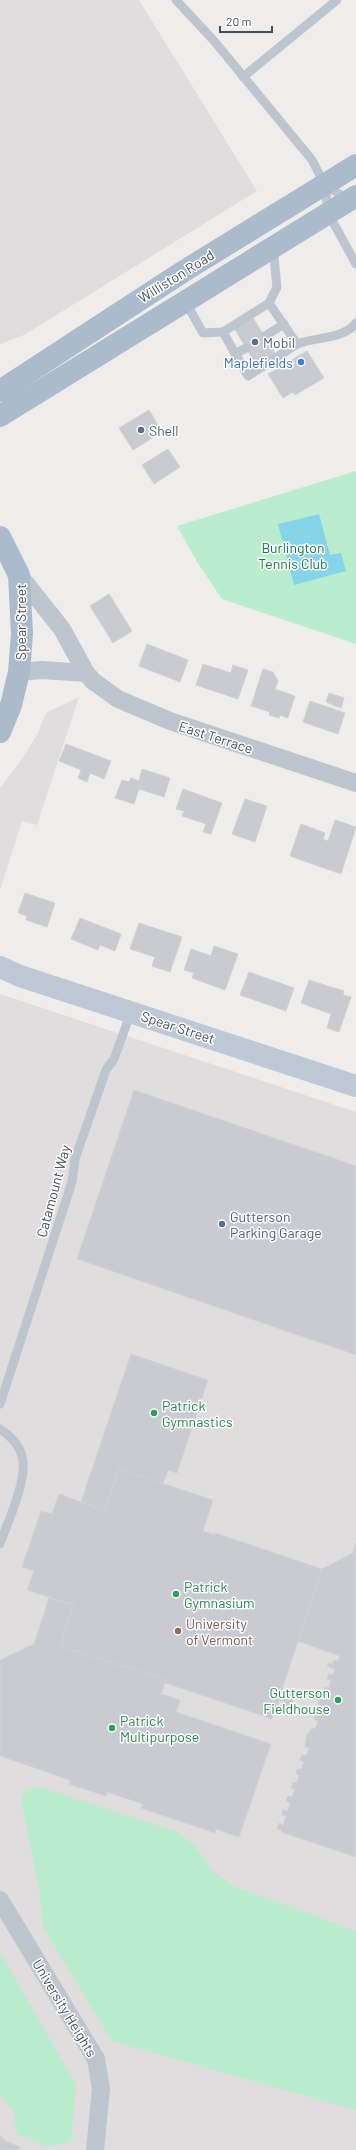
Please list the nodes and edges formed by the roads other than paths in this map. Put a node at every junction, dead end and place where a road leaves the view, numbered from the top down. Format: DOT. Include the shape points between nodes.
graph roads {
  1 [pos="176,0"];
  2 [pos="337,0"];
  3 [pos="243,77"];
  4 [pos="356,165"];
  5 [pos="325,185"];
  6 [pos="354,202"];
  7 [pos="328,213"];
  8 [pos="273,246"];
  9 [pos="356,264"];
  10 [pos="185,301"];
  11 [pos="269,303"];
  12 [pos="284,324"];
  13 [pos="355,328"];
  14 [pos="223,332"];
  15 [pos="265,336"];
  16 [pos="297,344"];
  17 [pos="246,348"];
  18 [pos="235,354"];
  19 [pos="31,371"];
  20 [pos="0,379"];
  21 [pos="0,391"];
  22 [pos="0,416"];
  23 [pos="0,538"];
  24 [pos="20,575"];
  25 [pos="19,672"];
  26 [pos="86,673"];
  27 [pos="0,732"];
  28 [pos="356,783"];
  29 [pos="0,967"];
  30 [pos="131,1012"];
  31 [pos="356,1086"];
  32 [pos="0,1404"];
  33 [pos="0,1429"];
  34 [pos="0,1544"];
  35 [pos="0,1900"];
  36 [pos="95,2150"];
  1 -- 3 [label="lane"];
  2 -- 3 [label="lane"];
  3 -- 5 [label="lane" via="300,144"];
  4 -- 5 [label="main road, Williston Road"];
  5 -- 6 [label="lane"];
  5 -- 7 [label="lane"];
  5 -- 19 [label="main road, Williston Road" via="184,271"];
  6 -- 7 [label="main road, Williston Road"];
  7 -- 8 [label="main road, Williston Road"];
  7 -- 9 [label="lane"];
  8 -- 10 [label="main road, Williston Road"];
  8 -- 11 [label="lane" via="278,288"];
  10 -- 14 [label="lane" via="203,333"];
  10 -- 22 [label="main road, Williston Road"];
  11 -- 12 [label="lane"];
  11 -- 14 [label="lane"];
  12 -- 15 [label="lane"];
  12 -- 16 [label="lane"];
  13 -- 16 [label="lane"];
  14 -- 18 [label="lane"];
  16 -- 18 [label="lane" via="248,376"];
  17 -- 18 [label="lane"];
  19 -- 20 [label="main road"];
  19 -- 21 [label="main road, Williston Road"];
  23 -- 24 [label="main road, Spear Street"];
  24 -- 25 [label="main road, Spear Street" via="22,634"];
  24 -- 26 [label="street, East Terrace" via="62,629"];
  25 -- 26 [label="street" via="42,670"];
  25 -- 27 [label="main road, Spear Street" via="11,705"];
  26 -- 28 [label="street, East Terrace" via="102,689 134,708"];
  29 -- 30 [label="main road, Spear Street" via="20,976"];
  30 -- 31 [label="main road, Spear Street"];
  30 -- 32 [label="lane, Catamount Way" via="114,1059 106,1070 82,1138 75,1159 72,1182"];
  33 -- 34 [label="lane" via="19,1447 23,1463 22,1480"];
  35 -- 36 [label="street, University Heights" via="96,2059 101,2089"];
}
